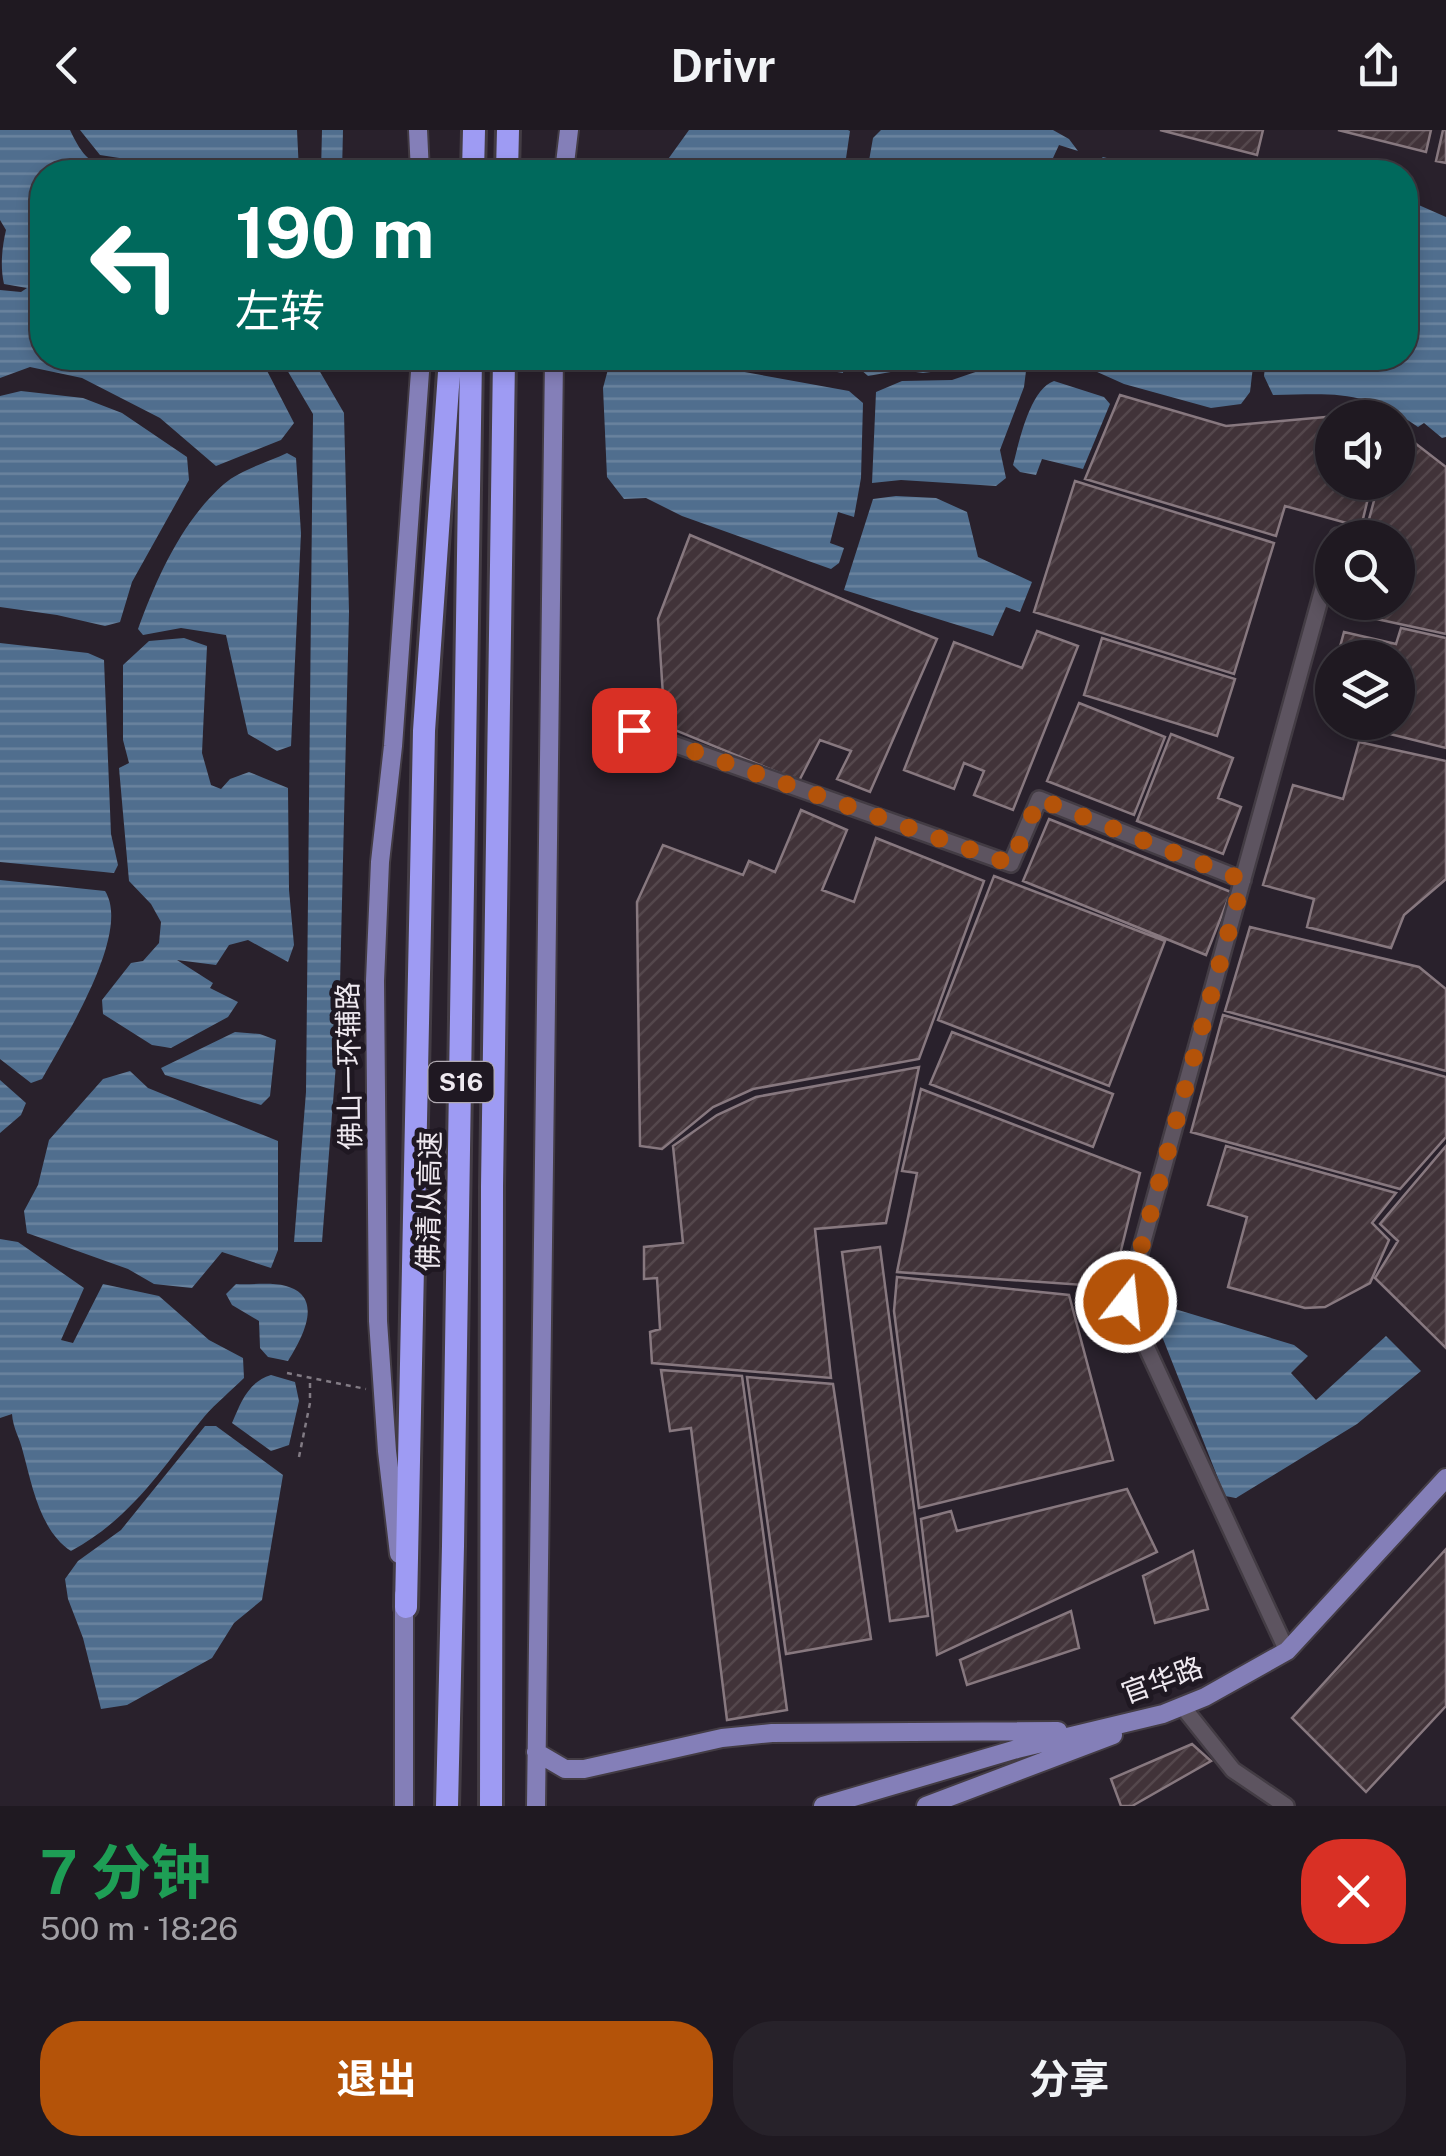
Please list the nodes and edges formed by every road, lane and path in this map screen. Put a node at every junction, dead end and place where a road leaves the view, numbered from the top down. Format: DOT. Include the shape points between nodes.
graph roads {
  1 [pos="418,130"];
  2 [pos="474,130"];
  3 [pos="508,130"];
  4 [pos="557,130"];
  5 [pos="569,130"];
  6 [pos="419,160"];
  7 [pos="472,160"];
  8 [pos="508,160"];
  9 [pos="559,160"];
  10 [pos="563,160"];
  11 [pos="420,370"];
  12 [pos="449,370"];
  13 [pos="470,370"];
  14 [pos="504,370"];
  15 [pos="554,370"];
  16 [pos="1315,618"];
  17 [pos="634,730"];
  18 [pos="1243,880"];
  19 [pos="287,1373"];
  20 [pos="310,1378"];
  21 [pos="383,1392"];
  22 [pos="299,1457"];
  23 [pos="1446,1478"];
  24 [pos="406,1607"];
  25 [pos="1287,1650"];
  26 [pos="1182,1706"];
  27 [pos="1163,1714"];
  28 [pos="1104,1729"];
  29 [pos="536,1752"];
  30 [pos="404,1774"];
  31 [pos="392,1806"];
  32 [pos="404,1806"];
  33 [pos="446,1806"];
  34 [pos="491,1806"];
  35 [pos="536,1806"];
  36 [pos="823,1806"];
  37 [pos="926,1806"];
  38 [pos="1286,1806"];
  1 -- 6 [label="main road"];
  2 -- 7 [label="highway"];
  3 -- 8 [label="highway"];
  4 -- 9 [label="main road"];
  5 -- 10 [label="main road"];
  11 -- 21 [label="main road, 佛山一环辅路" via="375,981"];
  12 -- 24 [label="highway" via="424,731"];
  13 -- 33 [label="highway, 佛清从高速 / S16"];
  14 -- 34 [label="highway, S16"];
  15 -- 29 [label="main road"];
  16 -- 18 [label="street"];
  17 -- 18 [label="street" via="1011,864 1039,799"];
  18 -- 25 [label="street" via="1126,1302"];
  19 -- 20 [label="path"];
  20 -- 21 [label="path"];
  20 -- 22 [label="path"];
  21 -- 24 [label="main road, 佛山一环辅路"];
  23 -- 25 [label="main road, 官华路"];
  24 -- 30 [label="main road, 佛山一环辅路"];
  25 -- 26 [label="main road, 官华路"];
  26 -- 27 [label="main road, 官华路"];
  26 -- 38 [label="street" via="1233,1770"];
  27 -- 28 [label="main road, 官华路"];
  27 -- 37 [label="main road"];
  28 -- 29 [label="main road" via="772,1733 584,1769 565,1769"];
  28 -- 36 [label="main road, 官华路"];
  29 -- 35 [label="main road"];
  30 -- 31 [label="main road"];
  30 -- 32 [label="main road, 佛山一环辅路"];
}
